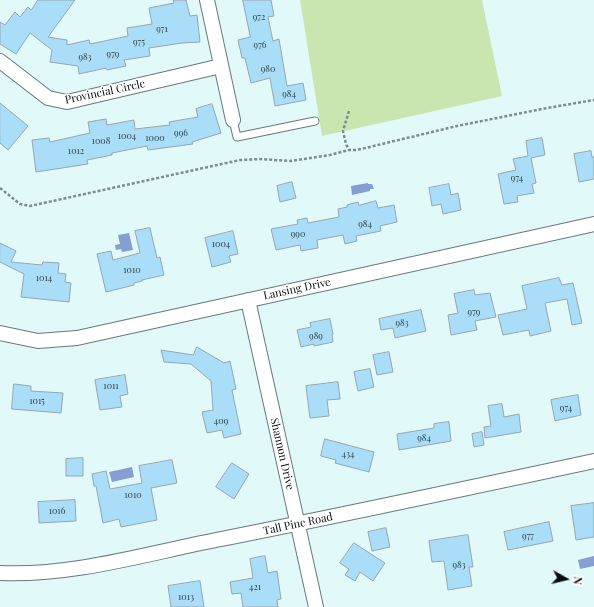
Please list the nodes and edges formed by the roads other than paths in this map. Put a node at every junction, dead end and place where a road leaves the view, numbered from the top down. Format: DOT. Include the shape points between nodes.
graph roads {
  1 [pos="207,0"];
  2 [pos="0,61"];
  3 [pos="221,66"];
  4 [pos="233,120"];
  5 [pos="315,121"];
  6 [pos="594,224"];
  7 [pos="248,300"];
  8 [pos="0,333"];
  9 [pos="594,461"];
  10 [pos="298,524"];
  11 [pos="0,573"];
  12 [pos="316,607"];
  1 -- 3 [label="street"];
  2 -- 3 [label="street, Provincial Circle" via="48,98 67,102"];
  3 -- 4 [label="street"];
  4 -- 5 [label="lane" via="237,136"];
  6 -- 7 [label="street, Lansing Drive"];
  7 -- 8 [label="street, Lansing Drive" via="77,338 38,341"];
  7 -- 10 [label="street, Shannon Drive"];
  9 -- 10 [label="street, Tall Pine Road"];
  10 -- 11 [label="street, Tall Pine Road" via="100,564 35,572"];
  10 -- 12 [label="street, Shannon Drive"];
}
